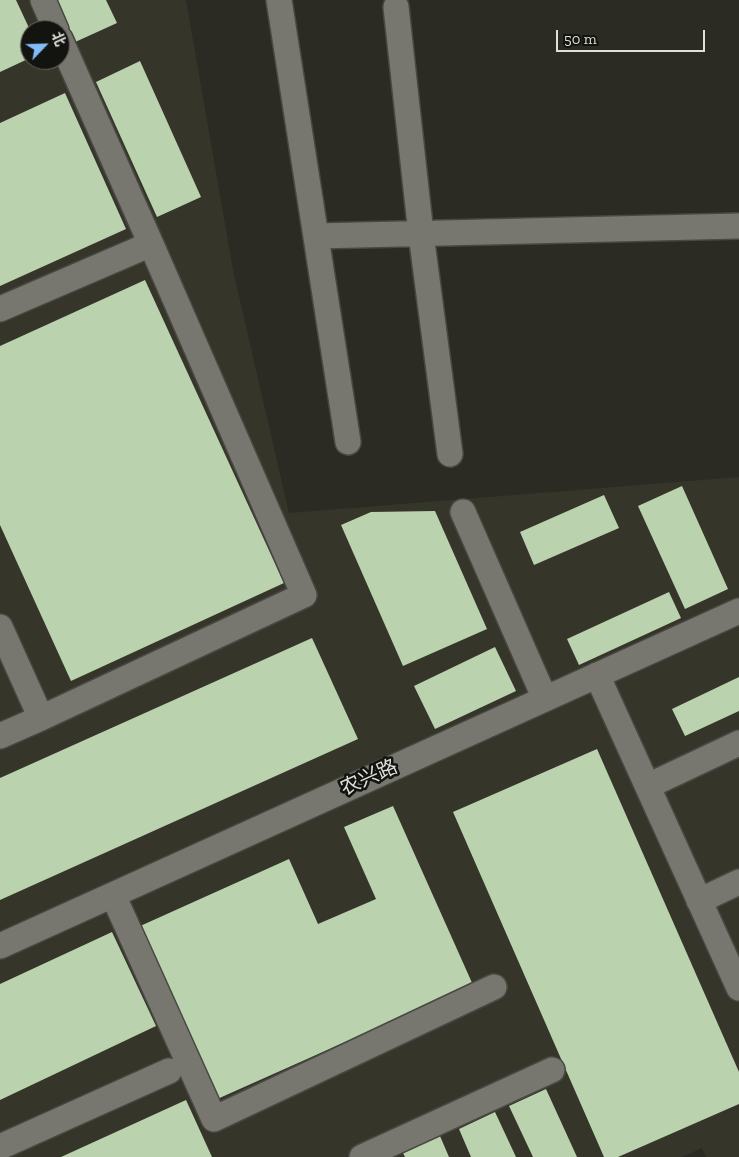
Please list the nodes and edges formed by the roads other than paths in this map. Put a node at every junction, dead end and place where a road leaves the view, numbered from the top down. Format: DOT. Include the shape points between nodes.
graph roads {
  1 [pos="43,0"];
  2 [pos="279,0"];
  3 [pos="396,6"];
  4 [pos="52,20"];
  5 [pos="70,62"];
  6 [pos="739,226"];
  7 [pos="421,234"];
  8 [pos="316,236"];
  9 [pos="151,244"];
  10 [pos="0,309"];
  11 [pos="348,442"];
  12 [pos="450,454"];
  13 [pos="463,512"];
  14 [pos="739,611"];
  15 [pos="0,627"];
  16 [pos="597,675"];
  17 [pos="545,699"];
  18 [pos="41,718"];
  19 [pos="0,736"];
  20 [pos="739,743"];
  21 [pos="648,786"];
  22 [pos="739,882"];
  23 [pos="113,895"];
  24 [pos="700,901"];
  25 [pos="0,946"];
  26 [pos="494,987"];
  27 [pos="739,988"];
  28 [pos="552,1070"];
  29 [pos="169,1071"];
  30 [pos="0,1147"];
  31 [pos="362,1157"];
  1 -- 4 [label="street"];
  2 -- 8 [label="street"];
  3 -- 7 [label="street"];
  5 -- 9 [label="street"];
  6 -- 7 [label="street"];
  7 -- 8 [label="street"];
  7 -- 12 [label="street"];
  8 -- 11 [label="street"];
  9 -- 10 [label="street"];
  9 -- 18 [label="street" via="304,595"];
  13 -- 17 [label="street"];
  14 -- 16 [label="street, 农兴路"];
  15 -- 18 [label="street"];
  16 -- 17 [label="street, 农兴路"];
  16 -- 21 [label="street"];
  17 -- 23 [label="street, 农兴路"];
  18 -- 19 [label="street"];
  20 -- 21 [label="street"];
  21 -- 24 [label="street"];
  22 -- 24 [label="street"];
  23 -- 25 [label="street, 农兴路"];
  23 -- 26 [label="street" via="214,1119"];
  24 -- 27 [label="street"];
  28 -- 31 [label="street"];
  29 -- 30 [label="street"];
}
